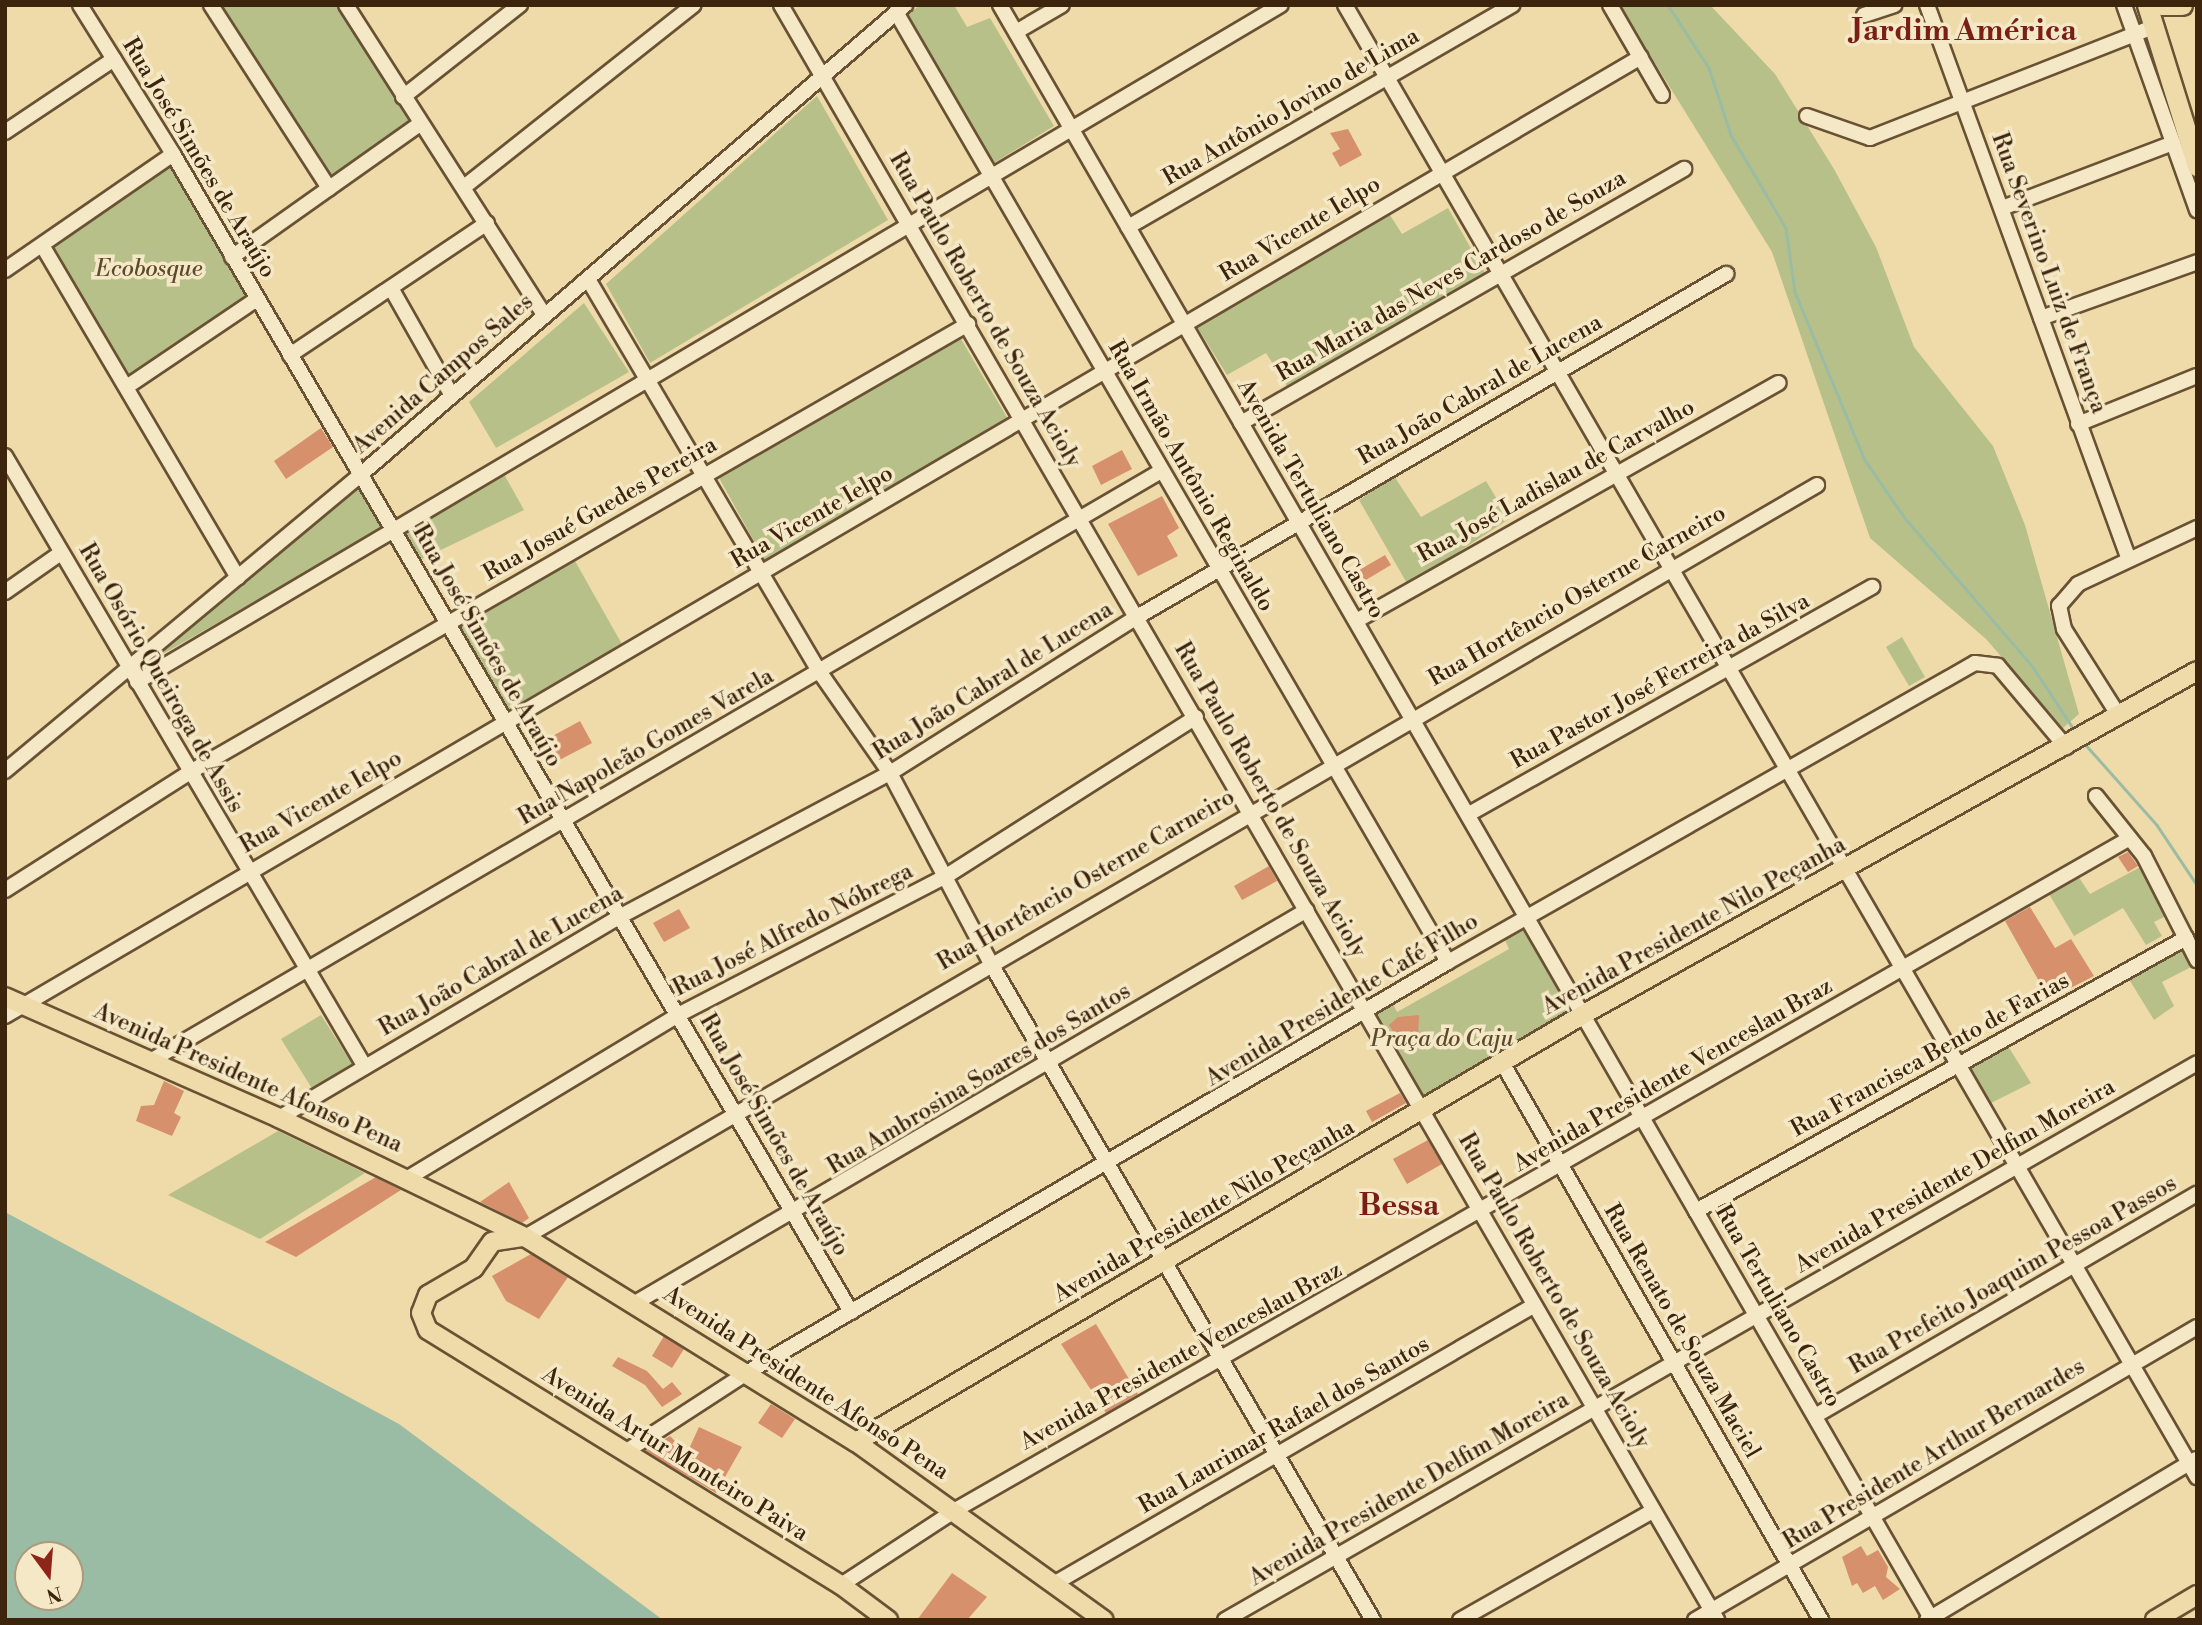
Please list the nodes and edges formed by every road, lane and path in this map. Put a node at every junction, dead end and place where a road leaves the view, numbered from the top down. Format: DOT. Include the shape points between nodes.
graph roads {
  1 [pos="80,5"];
  2 [pos="211,5"];
  3 [pos="346,5"];
  4 [pos="520,5"];
  5 [pos="694,5"];
  6 [pos="781,5"];
  7 [pos="1000,5"];
  8 [pos="1062,5"];
  9 [pos="1281,5"];
  10 [pos="1345,5"];
  11 [pos="1512,5"];
  12 [pos="1610,5"];
  13 [pos="1894,5"];
  14 [pos="1927,5"];
  15 [pos="2124,5"];
  16 [pos="2147,5"];
  17 [pos="2161,5"];
  18 [pos="2182,5"];
  19 [pos="900,9"];
  20 [pos="1864,15"];
  21 [pos="2144,31"];
  22 [pos="1016,32"];
  23 [pos="1641,57"];
  24 [pos="114,60"];
  25 [pos="821,75"];
  26 [pos="1386,78"];
  27 [pos="1662,95"];
  28 [pos="404,97"];
  29 [pos="1965,103"];
  30 [pos="1807,116"];
  31 [pos="421,124"];
  32 [pos="1073,131"];
  33 [pos="5,132"];
  34 [pos="2180,141"];
  35 [pos="173,154"];
  36 [pos="2197,166"];
  37 [pos="1684,169"];
  38 [pos="1442,170"];
  39 [pos="992,180"];
  40 [pos="464,187"];
  41 [pos="329,188"];
  42 [pos="2002,208"];
  43 [pos="2197,210"];
  44 [pos="487,223"];
  45 [pos="911,225"];
  46 [pos="1128,227"];
  47 [pos="42,245"];
  48 [pos="232,257"];
  49 [pos="2197,262"];
  50 [pos="5,270"];
  51 [pos="1503,270"];
  52 [pos="1726,274"];
  53 [pos="588,279"];
  54 [pos="391,288"];
  55 [pos="257,299"];
  56 [pos="545,316"];
  57 [pos="2041,318"];
  58 [pos="968,324"];
  59 [pos="1184,325"];
  60 [pos="290,355"];
  61 [pos="1559,369"];
  62 [pos="1104,372"];
  63 [pos="647,376"];
  64 [pos="2197,376"];
  65 [pos="1779,383"];
  66 [pos="128,386"];
  67 [pos="452,396"];
  68 [pos="1025,421"];
  69 [pos="1241,424"];
  70 [pos="2078,424"];
  71 [pos="5,456"];
  72 [pos="1161,471"];
  73 [pos="1615,472"];
  74 [pos="706,474"];
  75 [pos="360,475"];
  76 [pos="1817,485"];
  77 [pos="1080,519"];
  78 [pos="1298,523"];
  79 [pos="2197,528"];
  80 [pos="392,529"];
  81 [pos="61,553"];
  82 [pos="2128,557"];
  83 [pos="1221,569"];
  84 [pos="1672,570"];
  85 [pos="762,572"];
  86 [pos="238,578"];
  87 [pos="1872,587"];
  88 [pos="5,592"];
  89 [pos="1137,617"];
  90 [pos="1356,621"];
  91 [pos="447,624"];
  92 [pos="129,668"];
  93 [pos="1731,668"];
  94 [pos="2197,671"];
  95 [pos="821,674"];
  96 [pos="136,682"];
  97 [pos="2119,716"];
  98 [pos="1196,717"];
  99 [pos="1413,719"];
  100 [pos="503,722"];
  101 [pos="2066,747"];
  102 [pos="1332,765"];
  103 [pos="1790,768"];
  104 [pos="5,771"];
  105 [pos="190,772"];
  106 [pos="890,773"];
  107 [pos="2096,796"];
  108 [pos="1248,813"];
  109 [pos="1469,814"];
  110 [pos="562,820"];
  111 [pos="2130,838"];
  112 [pos="1846,869"];
  113 [pos="248,871"];
  114 [pos="948,875"];
  115 [pos="5,890"];
  116 [pos="1307,910"];
  117 [pos="1529,916"];
  118 [pos="619,917"];
  119 [pos="2186,938"];
  120 [pos="2197,960"];
  121 [pos="1448,962"];
  122 [pos="991,964"];
  123 [pos="307,969"];
  124 [pos="1902,969"];
  125 [pos="5,997"];
  126 [pos="24,1004"];
  127 [pos="1367,1011"];
  128 [pos="1584,1014"];
  129 [pos="678,1015"];
  130 [pos="5,1016"];
  131 [pos="152,1060"];
  132 [pos="2197,1062"];
  133 [pos="1048,1063"];
  134 [pos="1503,1064"];
  135 [pos="1957,1066"];
  136 [pos="365,1067"];
  137 [pos="1426,1111"];
  138 [pos="733,1115"];
  139 [pos="279,1118"];
  140 [pos="1643,1119"];
  141 [pos="1108,1165"];
  142 [pos="2017,1165"];
  143 [pos="1563,1166"];
  144 [pos="408,1178"];
  145 [pos="2197,1194"];
  146 [pos="469,1208"];
  147 [pos="1696,1211"];
  148 [pos="1481,1213"];
  149 [pos="794,1215"];
  150 [pos="525,1237"];
  151 [pos="492,1242"];
  152 [pos="1163,1262"];
  153 [pos="2075,1266"];
  154 [pos="635,1304"];
  155 [pos="1533,1306"];
  156 [pos="851,1312"];
  157 [pos="1756,1317"];
  158 [pos="2197,1327"];
  159 [pos="1220,1361"];
  160 [pos="2132,1363"];
  161 [pos="1672,1364"];
  162 [pos="748,1371"];
  163 [pos="1595,1409"];
  164 [pos="1815,1416"];
  165 [pos="856,1442"];
  166 [pos="625,1452"];
  167 [pos="1278,1456"];
  168 [pos="2193,1460"];
  169 [pos="2197,1477"];
  170 [pos="957,1509"];
  171 [pos="1653,1511"];
  172 [pos="1872,1517"];
  173 [pos="1338,1558"];
  174 [pos="1791,1566"];
  175 [pos="1056,1582"];
  176 [pos="841,1585"];
  177 [pos="2197,1595"];
  178 [pos="1714,1615"];
  179 [pos="1930,1619"];
  180 [pos="888,1620"];
  181 [pos="1104,1620"];
  182 [pos="1225,1620"];
  183 [pos="1373,1620"];
  184 [pos="1460,1620"];
  185 [pos="1695,1620"];
  186 [pos="1821,1620"];
  187 [pos="2155,1620"];
  1 -- 24 [label="street, Rua José Simões de Araújo"];
  2 -- 41 [label="street"];
  3 -- 28 [label="street"];
  4 -- 28 [label="street"];
  5 -- 40 [label="street"];
  6 -- 25 [label="street, Rua Paulo Roberto de Souza Acioly"];
  7 -- 22 [label="street, Avenida Tertuliano Castro"];
  8 -- 22 [label="street"];
  9 -- 32 [label="street"];
  10 -- 26 [label="street"];
  11 -- 26 [label="street, Rua Antônio Jovino de Lima"];
  12 -- 23 [label="street"];
  13 -- 20 [label="street"];
  14 -- 29 [label="street, Rua Severino Luiz de França"];
  15 -- 21 [label="street"];
  16 -- 21 [label="highway"];
  17 -- 18 [label="highway"];
  19 -- 25 [label="street, Avenida Campos Sales"];
  19 -- 39 [label="street, Rua Irmão Antônio Reginaldo"];
  21 -- 29 [label="street"];
  21 -- 34 [label="street"];
  21 -- 34 [label="highway" via="2165,64"];
  22 -- 32 [label="street, Avenida Tertuliano Castro"];
  23 -- 27 [label="street"];
  23 -- 38 [label="street, Rua Vicente Ielpo"];
  24 -- 33 [label="street"];
  24 -- 35 [label="street, Rua José Simões de Araújo"];
  25 -- 45 [label="street, Rua Paulo Roberto de Souza Acioly"];
  25 -- 53 [label="street, Avenida Campos Sales"];
  26 -- 38 [label="street"];
  26 -- 46 [label="street, Rua Antônio Jovino de Lima"];
  28 -- 31 [label="street"];
  29 -- 30 [label="street" via="1870,138"];
  29 -- 42 [label="street, Rua Severino Luiz de França"];
  31 -- 40 [label="street"];
  31 -- 41 [label="street"];
  32 -- 39 [label="street"];
  32 -- 46 [label="street, Avenida Tertuliano Castro"];
  34 -- 36 [label="highway"];
  34 -- 42 [label="street"];
  34 -- 43 [label="street"];
  35 -- 47 [label="street"];
  35 -- 48 [label="street, Rua José Simões de Araújo"];
  37 -- 51 [label="street, Rua Maria das Neves Cardoso de Souza"];
  38 -- 51 [label="street"];
  38 -- 59 [label="street, Rua Vicente Ielpo"];
  39 -- 45 [label="street"];
  39 -- 62 [label="street, Rua Irmão Antônio Reginaldo"];
  40 -- 44 [label="street"];
  41 -- 48 [label="street"];
  42 -- 57 [label="street, Rua Severino Luiz de França"];
  44 -- 54 [label="street"];
  44 -- 56 [label="street"];
  45 -- 58 [label="street, Rua Paulo Roberto de Souza Acioly"];
  45 -- 63 [label="street"];
  46 -- 59 [label="street, Avenida Tertuliano Castro"];
  47 -- 50 [label="street"];
  47 -- 66 [label="street"];
  48 -- 55 [label="street, Rua José Simões de Araújo"];
  49 -- 57 [label="street"];
  51 -- 61 [label="street"];
  51 -- 69 [label="street, Rua Maria das Neves Cardoso de Souza"];
  52 -- 61 [label="street, Rua João Cabral de Lucena"];
  53 -- 56 [label="street, Avenida Campos Sales"];
  53 -- 63 [label="street"];
  54 -- 60 [label="street"];
  54 -- 67 [label="street"];
  55 -- 60 [label="street, Rua José Simões de Araújo"];
  55 -- 66 [label="street"];
  56 -- 67 [label="street, Avenida Campos Sales"];
  57 -- 70 [label="street, Rua Severino Luiz de França"];
  58 -- 68 [label="street, Rua Paulo Roberto de Souza Acioly"];
  58 -- 74 [label="street, Rua Josué Guedes Pereira"];
  59 -- 62 [label="street, Rua Vicente Ielpo"];
  59 -- 69 [label="street, Avenida Tertuliano Castro"];
  60 -- 75 [label="street, Rua José Simões de Araújo"];
  61 -- 73 [label="street"];
  61 -- 78 [label="street, Rua João Cabral de Lucena"];
  62 -- 68 [label="street, Rua Vicente Ielpo"];
  62 -- 72 [label="street, Rua Irmão Antônio Reginaldo"];
  63 -- 74 [label="street"];
  63 -- 80 [label="street"];
  64 -- 70 [label="street"];
  65 -- 73 [label="street, Rua José Ladislau de Carvalho"];
  66 -- 86 [label="street"];
  67 -- 75 [label="street, Avenida Campos Sales"];
  68 -- 77 [label="street, Rua Paulo Roberto de Souza Acioly"];
  68 -- 85 [label="street, Rua Vicente Ielpo"];
  69 -- 78 [label="street, Avenida Tertuliano Castro"];
  70 -- 82 [label="street, Rua Severino Luiz de França"];
  71 -- 81 [label="street, Rua Osório Queiroga de Assis"];
  72 -- 77 [label="street, Rua Napoleão Gomes Varela"];
  72 -- 83 [label="street, Rua Irmão Antônio Reginaldo"];
  73 -- 84 [label="street"];
  73 -- 90 [label="street, Rua José Ladislau de Carvalho"];
  74 -- 85 [label="street"];
  74 -- 91 [label="street, Rua Josué Guedes Pereira"];
  75 -- 80 [label="street, Rua José Simões de Araújo"];
  75 -- 86 [label="street, Avenida Campos Sales"];
  76 -- 84 [label="street, Rua Hortêncio Osterne Carneiro"];
  77 -- 89 [label="street, Rua Paulo Roberto de Souza Acioly"];
  77 -- 95 [label="street, Rua Napoleão Gomes Varela"];
  78 -- 83 [label="street, Rua João Cabral de Lucena"];
  78 -- 90 [label="street, Avenida Tertuliano Castro"];
  79 -- 82 [label="street"];
  80 -- 91 [label="street, Rua José Simões de Araújo"];
  80 -- 96 [label="street"];
  81 -- 88 [label="street"];
  81 -- 92 [label="street, Rua Osório Queiroga de Assis"];
  82 -- 97 [label="street" via="2078,584 2059,606 2064,629"];
  83 -- 89 [label="street, Rua João Cabral de Lucena"];
  83 -- 102 [label="street, Rua Irmão Antônio Reginaldo"];
  84 -- 93 [label="street"];
  84 -- 99 [label="street, Rua Hortêncio Osterne Carneiro"];
  85 -- 95 [label="street"];
  85 -- 100 [label="street, Rua Vicente Ielpo"];
  86 -- 92 [label="street, Avenida Campos Sales"];
  87 -- 93 [label="street, Rua Pastor José Ferreira da Silva"];
  89 -- 98 [label="street, Rua Paulo Roberto de Souza Acioly"];
  89 -- 106 [label="street, Rua João Cabral de Lucena"];
  90 -- 99 [label="street, Avenida Tertuliano Castro"];
  91 -- 100 [label="street, Rua José Simões de Araújo"];
  91 -- 105 [label="street, Rua Josué Guedes Pereira"];
  92 -- 96 [label="street, Rua Osório Queiroga de Assis"];
  92 -- 104 [label="street, Avenida Campos Sales"];
  93 -- 103 [label="street"];
  93 -- 109 [label="street, Rua Pastor José Ferreira da Silva"];
  94 -- 97 [label="main road, Avenida Presidente Nilo Peçanha"];
  95 -- 106 [label="street"];
  95 -- 110 [label="street, Rua Napoleão Gomes Varela"];
  96 -- 105 [label="street, Rua Osório Queiroga de Assis"];
  97 -- 101 [label="main road, Avenida Presidente Nilo Peçanha"];
  98 -- 108 [label="street, Rua Paulo Roberto de Souza Acioly"];
  98 -- 114 [label="street, Rua José Alfredo Nóbrega"];
  99 -- 102 [label="street, Rua Hortêncio Osterne Carneiro"];
  99 -- 109 [label="street, Avenida Tertuliano Castro"];
  100 -- 110 [label="street, Rua José Simões de Araújo"];
  100 -- 113 [label="street, Rua Vicente Ielpo"];
  101 -- 103 [label="street, Avenida Presidente Café Filho" via="1998,666 1985,661"];
  101 -- 112 [label="main road, Avenida Presidente Nilo Peçanha"];
  102 -- 108 [label="street, Rua Hortêncio Osterne Carneiro"];
  102 -- 121 [label="street, Rua Irmão Antônio Reginaldo"];
  103 -- 112 [label="street"];
  103 -- 117 [label="street, Avenida Presidente Café Filho"];
  105 -- 113 [label="street, Rua Osório Queiroga de Assis"];
  105 -- 115 [label="street, Rua Josué Guedes Pereira"];
  106 -- 114 [label="street"];
  106 -- 118 [label="street, Rua João Cabral de Lucena"];
  107 -- 111 [label="street"];
  108 -- 116 [label="street, Rua Paulo Roberto de Souza Acioly"];
  108 -- 122 [label="street, Rua Hortêncio Osterne Carneiro"];
  109 -- 117 [label="street, Avenida Tertuliano Castro"];
  110 -- 118 [label="street, Rua José Simões de Araújo"];
  110 -- 123 [label="street, Rua Napoleão Gomes Varela"];
  111 -- 119 [label="street"];
  111 -- 124 [label="street, Avenida Presidente Venceslau Braz"];
  112 -- 124 [label="street"];
  112 -- 128 [label="main road, Avenida Presidente Nilo Peçanha"];
  113 -- 123 [label="street, Rua Osório Queiroga de Assis"];
  113 -- 126 [label="street, Rua Vicente Ielpo"];
  114 -- 122 [label="street"];
  114 -- 129 [label="street, Rua José Alfredo Nóbrega"];
  116 -- 127 [label="street, Rua Paulo Roberto de Souza Acioly"];
  116 -- 133 [label="street, Rua Ambrosina Soares dos Santos"];
  117 -- 121 [label="street, Avenida Presidente Café Filho"];
  117 -- 128 [label="street, Avenida Tertuliano Castro"];
  118 -- 129 [label="street, Rua José Simões de Araújo"];
  118 -- 136 [label="street, Rua João Cabral de Lucena"];
  119 -- 120 [label="street"];
  119 -- 135 [label="street, Rua Francisca Bento de Farias"];
  121 -- 127 [label="street, Avenida Presidente Café Filho"];
  122 -- 133 [label="street"];
  122 -- 138 [label="street, Rua Hortêncio Osterne Carneiro"];
  123 -- 131 [label="street, Rua Napoleão Gomes Varela"];
  123 -- 136 [label="street, Rua Osório Queiroga de Assis"];
  124 -- 135 [label="street"];
  124 -- 140 [label="street, Avenida Presidente Venceslau Braz"];
  125 -- 126 [label="main road, Avenida Presidente Afonso Pena"];
  126 -- 130 [label="street, Rua Vicente Ielpo"];
  126 -- 131 [label="main road, Avenida Presidente Afonso Pena"];
  127 -- 137 [label="street, Rua Paulo Roberto de Souza Acioly"];
  127 -- 141 [label="street, Avenida Presidente Café Filho"];
  128 -- 134 [label="main road, Avenida Presidente Nilo Peçanha"];
  128 -- 140 [label="street, Rua Tertuliano Castro"];
  129 -- 138 [label="street, Rua José Simões de Araújo"];
  129 -- 144 [label="street, Rua José Alfredo Nóbrega"];
  131 -- 139 [label="main road, Avenida Presidente Afonso Pena"];
  132 -- 142 [label="street, Avenida Presidente Delfim Moreira"];
  133 -- 141 [label="street"];
  133 -- 149 [label="street, Rua Ambrosina Soares dos Santos"];
  134 -- 137 [label="main road, Avenida Presidente Nilo Peçanha"];
  134 -- 143 [label="street, Rua Renato de Souza Maciel"];
  135 -- 142 [label="street"];
  135 -- 147 [label="street, Rua Francisca Bento de Farias"];
  136 -- 139 [label="street, Rua João Cabral de Lucena"];
  137 -- 148 [label="street, Rua Paulo Roberto de Souza Acioly"];
  137 -- 152 [label="main road, Avenida Presidente Nilo Peçanha"];
  138 -- 149 [label="street, Rua José Simões de Araújo"];
  138 -- 150 [label="street, Rua Hortêncio Osterne Carneiro"];
  139 -- 144 [label="main road, Avenida Presidente Afonso Pena"];
  140 -- 143 [label="street, Avenida Presidente Venceslau Braz"];
  140 -- 147 [label="street, Rua Tertuliano Castro"];
  141 -- 152 [label="street"];
  141 -- 156 [label="street, Avenida Presidente Café Filho"];
  142 -- 153 [label="street"];
  142 -- 157 [label="street, Avenida Presidente Delfim Moreira"];
  143 -- 148 [label="street, Avenida Presidente Venceslau Braz"];
  143 -- 161 [label="street, Rua Renato de Souza Maciel"];
  144 -- 146 [label="main road, Avenida Presidente Afonso Pena"];
  145 -- 153 [label="street, Rua Prefeito Joaquim Pessoa Passos"];
  146 -- 150 [label="main road, Avenida Presidente Afonso Pena"];
  146 -- 151 [label="main road, Avenida Presidente Afonso Pena"];
  147 -- 157 [label="street, Rua Tertuliano Castro"];
  148 -- 155 [label="street, Rua Paulo Roberto de Souza Acioly"];
  148 -- 159 [label="street, Avenida Presidente Venceslau Braz"];
  149 -- 154 [label="street, Rua Ambrosina Soares dos Santos"];
  149 -- 156 [label="street, Rua José Simões de Araújo"];
  150 -- 151 [label="main road, Rua Hortêncio Osterne Carneiro"];
  150 -- 154 [label="main road, Avenida Presidente Afonso Pena"];
  151 -- 166 [label="main road, Avenida Artur Monteiro Paiva" via="474,1268 428,1295 421,1313 433,1335"];
  152 -- 159 [label="street"];
  152 -- 165 [label="main road, Avenida Presidente Nilo Peçanha"];
  153 -- 160 [label="street"];
  153 -- 164 [label="street, Rua Prefeito Joaquim Pessoa Passos"];
  154 -- 162 [label="main road, Avenida Presidente Afonso Pena"];
  155 -- 163 [label="street, Rua Paulo Roberto de Souza Acioly"];
  155 -- 167 [label="street, Rua Laurimar Rafael dos Santos"];
  156 -- 162 [label="street, Avenida Presidente Café Filho"];
  157 -- 161 [label="street, Avenida Presidente Delfim Moreira"];
  157 -- 164 [label="street, Rua Tertuliano Castro"];
  158 -- 160 [label="street, Rua Presidente Arthur Bernardes"];
  159 -- 167 [label="street"];
  159 -- 170 [label="street, Avenida Presidente Venceslau Braz"];
  160 -- 168 [label="street"];
  160 -- 172 [label="street, Rua Presidente Arthur Bernardes"];
  161 -- 163 [label="street, Avenida Presidente Delfim Moreira"];
  161 -- 174 [label="street, Rua Renato de Souza Maciel"];
  162 -- 165 [label="main road, Avenida Presidente Afonso Pena"];
  162 -- 166 [label="street, Avenida Presidente Café Filho"];
  163 -- 171 [label="street, Rua Paulo Roberto de Souza Acioly"];
  163 -- 173 [label="street, Avenida Presidente Delfim Moreira"];
  164 -- 172 [label="street, Rua Tertuliano Castro"];
  165 -- 170 [label="main road, Avenida Presidente Afonso Pena"];
  166 -- 176 [label="main road, Avenida Artur Monteiro Paiva"];
  167 -- 173 [label="street"];
  167 -- 175 [label="street, Rua Laurimar Rafael dos Santos"];
  168 -- 169 [label="street"];
  168 -- 179 [label="street"];
  170 -- 175 [label="main road, Avenida Presidente Afonso Pena"];
  170 -- 176 [label="street, Avenida Presidente Venceslau Braz"];
  171 -- 178 [label="street, Rua Paulo Roberto de Souza Acioly"];
  171 -- 184 [label="street"];
  172 -- 174 [label="street, Rua Presidente Arthur Bernardes"];
  172 -- 179 [label="street, Rua Tertuliano Castro"];
  173 -- 182 [label="street, Avenida Presidente Delfim Moreira"];
  173 -- 183 [label="street"];
  174 -- 178 [label="street, Rua Presidente Arthur Bernardes"];
  174 -- 186 [label="street, Rua Renato de Souza Maciel"];
  175 -- 181 [label="main road, Avenida Presidente Afonso Pena"];
  176 -- 180 [label="main road, Avenida Artur Monteiro Paiva"];
  177 -- 187 [label="main road"];
  178 -- 185 [label="street, Rua Presidente Arthur Bernardes"];
}
